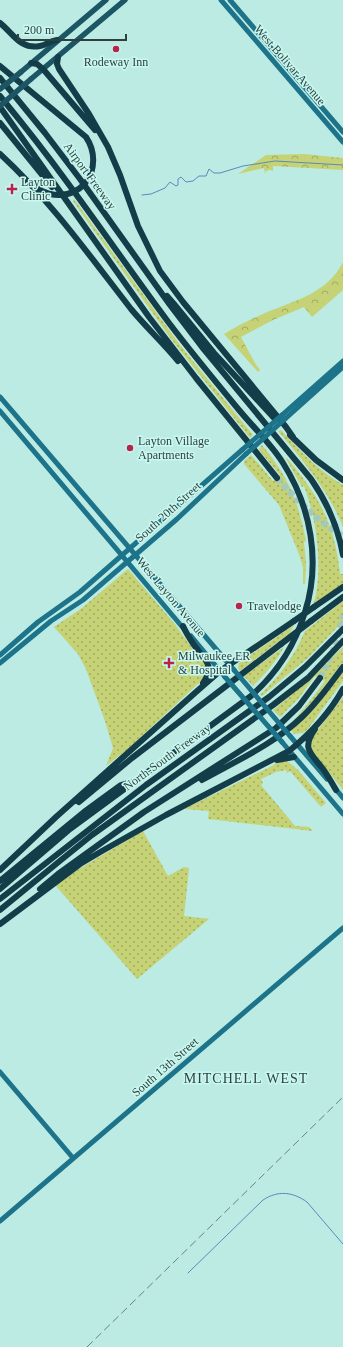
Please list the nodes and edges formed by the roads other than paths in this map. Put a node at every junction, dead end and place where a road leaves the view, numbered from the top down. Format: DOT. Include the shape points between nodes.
graph roads {
  1 [pos="106,0"];
  2 [pos="118,0"];
  3 [pos="125,0"];
  4 [pos="221,0"];
  5 [pos="230,0"];
  6 [pos="0,20"];
  7 [pos="99,22"];
  8 [pos="2,25"];
  9 [pos="57,40"];
  10 [pos="277,55"];
  11 [pos="58,57"];
  12 [pos="272,59"];
  13 [pos="31,63"];
  14 [pos="0,66"];
  15 [pos="43,69"];
  16 [pos="0,78"];
  17 [pos="0,89"];
  18 [pos="0,96"];
  19 [pos="0,106"];
  20 [pos="0,123"];
  21 [pos="343,132"];
  22 [pos="343,142"];
  23 [pos="108,147"];
  24 [pos="0,154"];
  25 [pos="23,176"];
  26 [pos="84,225"];
  27 [pos="160,290"];
  28 [pos="343,361"];
  29 [pos="343,367"];
  30 [pos="196,378"];
  31 [pos="0,397"];
  32 [pos="0,411"];
  33 [pos="283,417"];
  34 [pos="292,437"];
  35 [pos="244,452"];
  36 [pos="222,468"];
  37 [pos="226,472"];
  38 [pos="277,478"];
  39 [pos="343,480"];
  40 [pos="130,548"];
  41 [pos="343,554"];
  42 [pos="122,555"];
  43 [pos="135,555"];
  44 [pos="128,561"];
  45 [pos="343,587"];
  46 [pos="343,597"];
  47 [pos="183,626"];
  48 [pos="343,628"];
  49 [pos="343,641"];
  50 [pos="0,655"];
  51 [pos="0,662"];
  52 [pos="230,665"];
  53 [pos="343,667"];
  54 [pos="220,671"];
  55 [pos="320,678"];
  56 [pos="343,689"];
  57 [pos="196,692"];
  58 [pos="322,718"];
  59 [pos="297,744"];
  60 [pos="289,751"];
  61 [pos="294,758"];
  62 [pos="270,762"];
  63 [pos="136,780"];
  64 [pos="336,790"];
  65 [pos="343,798"];
  66 [pos="144,812"];
  67 [pos="343,814"];
  68 [pos="12,858"];
  69 [pos="0,870"];
  70 [pos="0,881"];
  71 [pos="0,889"];
  72 [pos="0,899"];
  73 [pos="0,910"];
  74 [pos="9,917"];
  75 [pos="0,924"];
  76 [pos="343,928"];
  77 [pos="0,1072"];
  78 [pos="73,1158"];
  79 [pos="0,1221"];
  1 -- 9 [label="main road"];
  2 -- 7 [label="main road"];
  3 -- 7 [label="main road"];
  4 -- 12 [label="street, West Bolivar Avenue"];
  5 -- 10 [label="street, West Bolivar Avenue"];
  6 -- 8 [label="highway"];
  7 -- 11 [label="main road"];
  8 -- 9 [label="highway" via="20,43 28,46 43,46"];
  9 -- 13 [label="main road"];
  10 -- 12 [label="street"];
  10 -- 21 [label="street, West Bolivar Avenue"];
  11 -- 15 [label="main road"];
  11 -- 23 [label="highway" via="59,69"];
  12 -- 22 [label="street, West Bolivar Avenue"];
  13 -- 15 [label="highway"];
  13 -- 17 [label="main road, bridge"];
  14 -- 25 [label="highway, bridge" via="86,137 91,146 91,174 75,191 62,195 50,194"];
  15 -- 19 [label="main road, bridge"];
  15 -- 23 [label="highway"];
  16 -- 27 [label="highway, Airport Freeway" via="57,149"];
  18 -- 63 [label="highway" via="60,172 214,381 282,462 301,498 311,533 312,584 309,600 304,618 282,663 251,696"];
  19 -- 26 [label="highway"];
  20 -- 26 [label="highway" via="73,216"];
  23 -- 34 [label="highway" via="138,226 160,271"];
  24 -- 25 [label="highway"];
  25 -- 30 [label="highway" via="64,222 140,319 191,377"];
  26 -- 30 [label="highway"];
  27 -- 34 [label="highway"];
  27 -- 41 [label="highway" via="219,370 311,479 331,514"];
  28 -- 33 [label="street, South 20th Street"];
  29 -- 33 [label="street, South 20th Street"];
  30 -- 38 [label="highway"];
  31 -- 40 [label="street, West Layton Avenue"];
  32 -- 42 [label="street, West Layton Avenue"];
  33 -- 35 [label="street, South 20th Street, bridge"];
  34 -- 39 [label="highway" via="316,460"];
  35 -- 36 [label="street, South 20th Street"];
  35 -- 37 [label="street, South 20th Street"];
  36 -- 37 [label="street"];
  36 -- 40 [label="street, South 20th Street"];
  37 -- 43 [label="street, South 20th Street"];
  40 -- 42 [label="street, South 20th Street"];
  40 -- 43 [label="street, West Layton Avenue"];
  42 -- 44 [label="street, West Layton Avenue"];
  42 -- 50 [label="street, South 20th Street"];
  43 -- 44 [label="street, South 20th Street"];
  43 -- 52 [label="street, West Layton Avenue"];
  44 -- 47 [label="street, West Layton Avenue"];
  44 -- 51 [label="street, South 20th Street" via="76,605 51,621"];
  45 -- 52 [label="highway, bridge"];
  46 -- 68 [label="highway, bridge" via="132,758"];
  47 -- 54 [label="street, West Layton Avenue"];
  47 -- 57 [label="highway" via="209,668 207,678"];
  48 -- 72 [label="highway, North-South Freeway" via="305,667 269,697 146,785"];
  49 -- 73 [label="highway, North-South Freeway" via="308,678 99,831"];
  52 -- 54 [label="highway"];
  52 -- 59 [label="street, West Layton Avenue, bridge"];
  53 -- 66 [label="highway" via="312,706 283,733"];
  54 -- 57 [label="highway"];
  54 -- 60 [label="street, West Layton Avenue, bridge"];
  55 -- 66 [label="highway" via="299,706 276,728"];
  56 -- 58 [label="highway"];
  57 -- 68 [label="highway"];
  58 -- 59 [label="highway"];
  58 -- 64 [label="highway" via="309,740 308,748"];
  59 -- 60 [label="highway"];
  59 -- 64 [label="street, West Layton Avenue"];
  60 -- 61 [label="street, West Layton Avenue"];
  60 -- 62 [label="highway"];
  61 -- 62 [label="highway"];
  61 -- 67 [label="street, West Layton Avenue"];
  62 -- 74 [label="highway" via="166,815 80,864"];
  63 -- 70 [label="highway" via="121,785 84,812"];
  63 -- 71 [label="highway" via="70,829"];
  64 -- 65 [label="street, West Layton Avenue"];
  66 -- 74 [label="highway" via="58,874"];
  68 -- 69 [label="highway"];
  74 -- 75 [label="highway"];
  76 -- 78 [label="street, South 13th Street"];
  77 -- 78 [label="street"];
  78 -- 79 [label="street, South 13th Street"];
}
